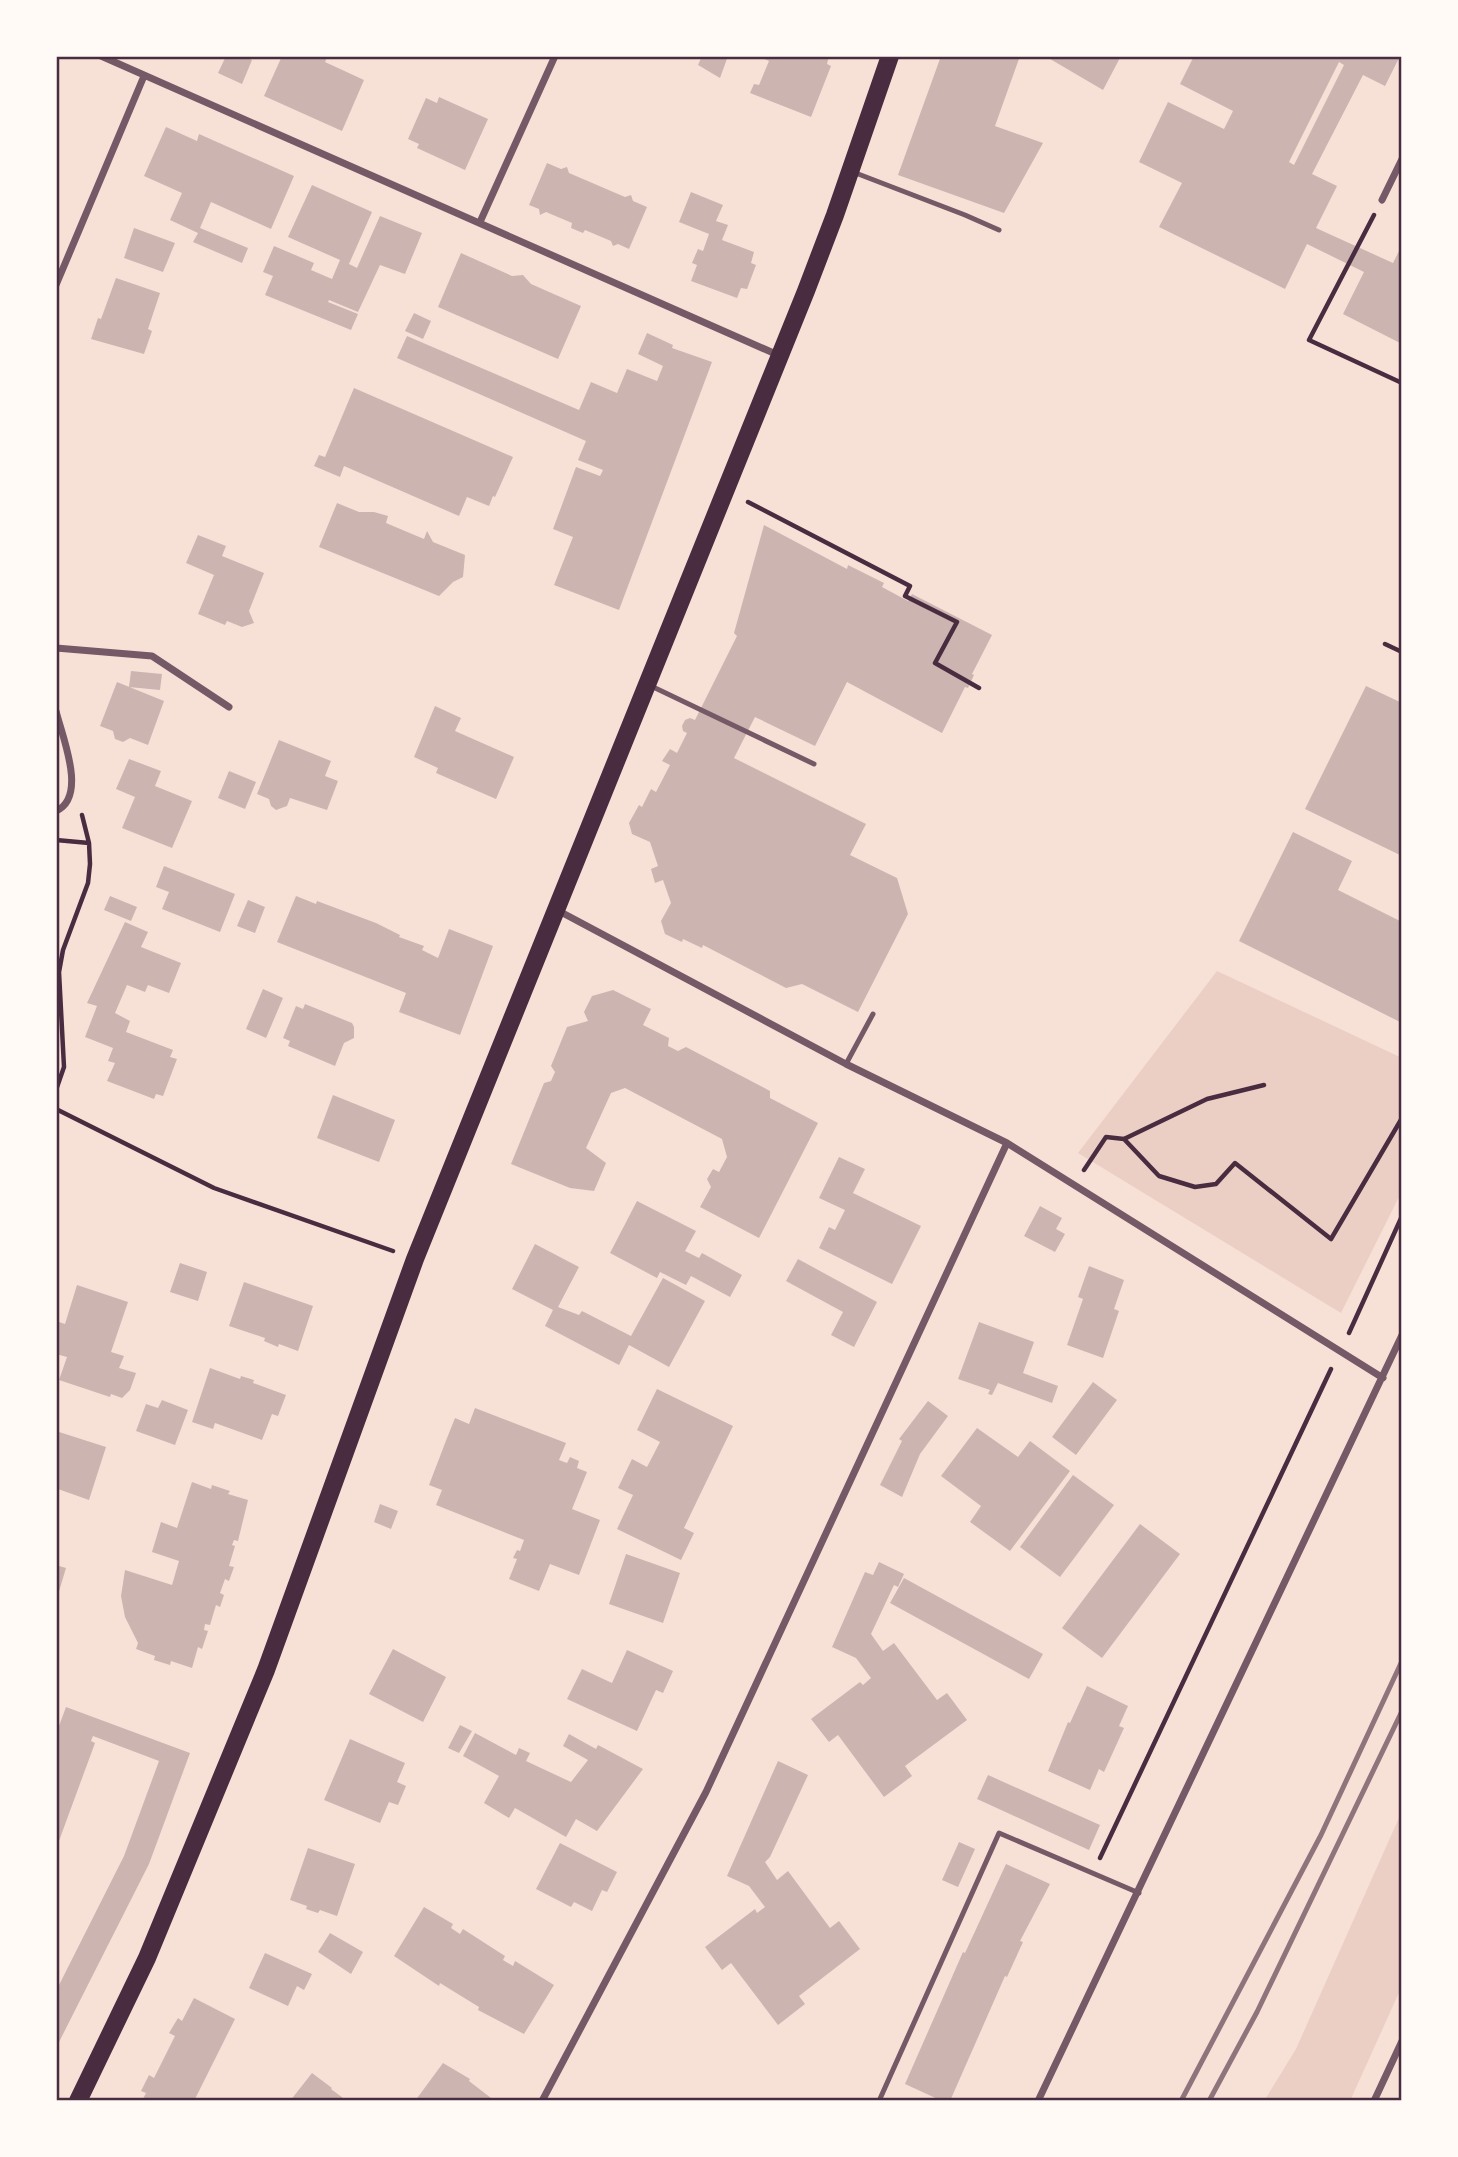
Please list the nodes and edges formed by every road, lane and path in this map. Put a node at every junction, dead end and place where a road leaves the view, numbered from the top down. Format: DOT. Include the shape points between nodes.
graph roads {
  1 [pos="101,56"];
  2 [pos="555,56"];
  3 [pos="890,56"];
  4 [pos="145,76"];
  5 [pos="1402,159"];
  6 [pos="850,171"];
  7 [pos="1381,200"];
  8 [pos="480,222"];
  9 [pos="999,230"];
  10 [pos="56,285"];
  11 [pos="778,355"];
  12 [pos="1402,383"];
  13 [pos="725,490"];
  14 [pos="1385,644"];
  15 [pos="56,648"];
  16 [pos="1402,652"];
  17 [pos="648,685"];
  18 [pos="979,688"];
  19 [pos="229,707"];
  20 [pos="56,711"];
  21 [pos="65,747"];
  22 [pos="56,750"];
  23 [pos="814,764"];
  24 [pos="73,780"];
  25 [pos="56,811"];
  26 [pos="56,840"];
  27 [pos="89,843"];
  28 [pos="557,910"];
  29 [pos="873,1014"];
  30 [pos="846,1064"];
  31 [pos="1264,1085"];
  32 [pos="56,1090"];
  33 [pos="56,1109"];
  34 [pos="1402,1118"];
  35 [pos="1124,1139"];
  36 [pos="1007,1143"];
  37 [pos="1074,1184"];
  38 [pos="1402,1216"];
  39 [pos="415,1259"];
  40 [pos="1402,1335"];
  41 [pos="1340,1350"];
  42 [pos="1383,1378"];
  43 [pos="1093,1872"];
  44 [pos="1139,1893"];
  45 [pos="1402,2041"];
  46 [pos="78,2101"];
  47 [pos="542,2101"];
  48 [pos="879,2101"];
  49 [pos="1038,2101"];
  50 [pos="1374,2101"];
  1 -- 4 [label="street"];
  2 -- 8 [label="street"];
  3 -- 6 [label="main road"];
  4 -- 8 [label="street"];
  4 -- 10 [label="street"];
  5 -- 7 [label="street"];
  6 -- 9 [label="lane"];
  6 -- 11 [label="main road"];
  7 -- 12 [label="path" via="1308,340"];
  8 -- 11 [label="street"];
  11 -- 13 [label="main road"];
  13 -- 17 [label="main road"];
  13 -- 18 [label="path" via="910,586 905,596 957,622 935,663"];
  14 -- 16 [label="path"];
  15 -- 19 [label="street" via="152,656"];
  17 -- 23 [label="lane"];
  17 -- 28 [label="main road"];
  20 -- 21 [label="street"];
  21 -- 22 [label="street"];
  21 -- 24 [label="street"];
  24 -- 25 [label="street" via="71,799"];
  24 -- 27 [label="path"];
  26 -- 27 [label="path"];
  27 -- 32 [label="path" via="88,883 59,972 64,1067"];
  28 -- 30 [label="street"];
  28 -- 39 [label="main road"];
  29 -- 30 [label="lane"];
  30 -- 36 [label="street"];
  31 -- 35 [label="path" via="1207,1099"];
  33 -- 39 [label="path" via="214,1188"];
  34 -- 35 [label="path" via="1331,1239 1235,1163 1216,1184 1195,1187 1159,1176"];
  35 -- 37 [label="path" via="1106,1137"];
  36 -- 37 [label="street"];
  36 -- 47 [label="street" via="706,1792"];
  37 -- 41 [label="street"];
  38 -- 41 [label="path"];
  39 -- 46 [label="main road" via="265,1670 147,1958"];
  40 -- 42 [label="street"];
  41 -- 42 [label="street"];
  41 -- 43 [label="path"];
  42 -- 44 [label="street"];
  43 -- 44 [label="lane"];
  43 -- 48 [label="lane" via="999,1833"];
  44 -- 49 [label="street"];
  45 -- 50 [label="street"];
}
